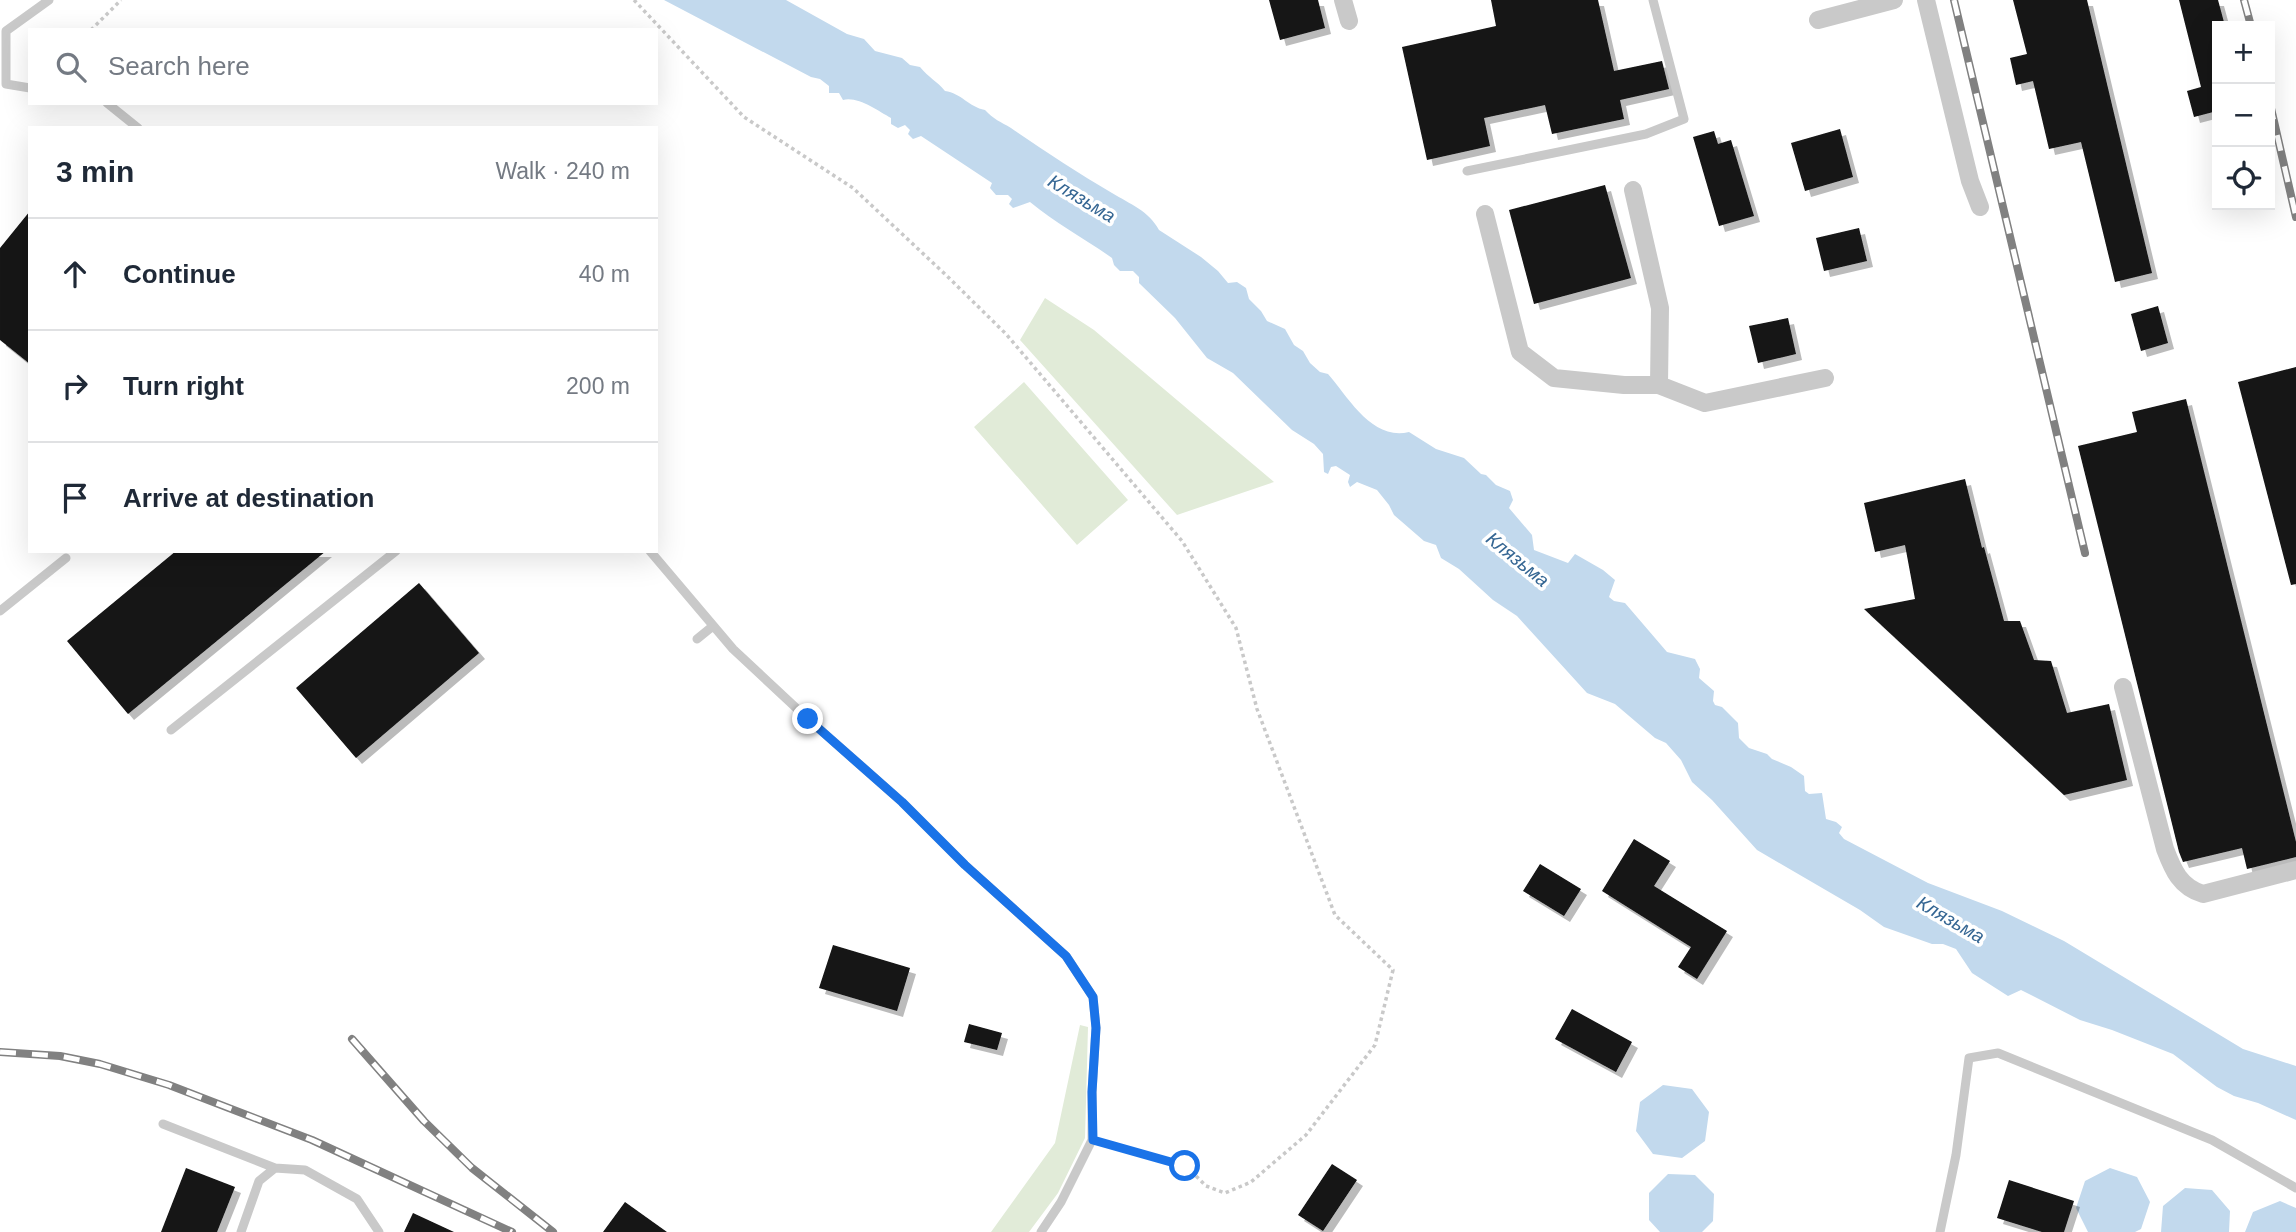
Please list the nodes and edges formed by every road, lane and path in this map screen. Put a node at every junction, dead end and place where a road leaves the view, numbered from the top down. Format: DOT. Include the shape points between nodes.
graph roads {
  1 [pos="49,0"];
  2 [pos="121,0"];
  3 [pos="634,0"];
  4 [pos="1343,0"];
  5 [pos="1653,0"];
  6 [pos="1894,0"];
  7 [pos="1926,0"];
  8 [pos="1818,20"];
  9 [pos="1349,21"];
  10 [pos="93,28"];
  11 [pos="3,87"];
  12 [pos="28,88"];
  13 [pos="109,105"];
  14 [pos="136,126"];
  15 [pos="1467,171"];
  16 [pos="1633,190"];
  17 [pos="1980,207"];
  18 [pos="1485,214"];
  19 [pos="1825,378"];
  20 [pos="1660,386"];
  21 [pos="393,553"];
  22 [pos="652,553"];
  23 [pos="66,558"];
  24 [pos="0,611"];
  25 [pos="713,626"];
  26 [pos="696,639"];
  27 [pos="2123,687"];
  28 [pos="171,730"];
  29 [pos="2296,870"];
  30 [pos="163,1124"];
  31 [pos="1093,1140"];
  32 [pos="275,1168"];
  33 [pos="2296,1188"];
  34 [pos="241,1232"];
  35 [pos="379,1232"];
  36 [pos="1041,1232"];
  37 [pos="1940,1232"];
  1 -- 11 [label="lane" via="6,31"];
  2 -- 10 [label="path"];
  3 -- 31 [label="path" via="744,117 853,188 1006,334 1182,541 1236,628 1257,709 1335,915 1393,970 1375,1045 1306,1135 1251,1182 1225,1193 1206,1186 1185,1166"];
  4 -- 9 [label="street"];
  5 -- 15 [label="lane" via="1684,119 1646,134"];
  6 -- 8 [label="street"];
  7 -- 17 [label="street"];
  11 -- 12 [label="lane"];
  13 -- 14 [label="lane"];
  16 -- 20 [label="street" via="1660,308"];
  18 -- 20 [label="street" via="1520,352 1554,378"];
  19 -- 20 [label="street" via="1705,403"];
  21 -- 28 [label="lane"];
  22 -- 25 [label="lane"];
  23 -- 24 [label="lane"];
  25 -- 26 [label="lane"];
  25 -- 31 [label="lane" via="1066,956 1093,997"];
  27 -- 29 [label="street" via="2165,849 2189,890 2203,894"];
  30 -- 32 [label="lane"];
  31 -- 36 [label="lane"];
  32 -- 34 [label="lane" via="259,1181"];
  32 -- 35 [label="lane" via="305,1170 357,1199"];
  33 -- 37 [label="lane" via="2212,1140 1998,1054 1969,1058"];
}
